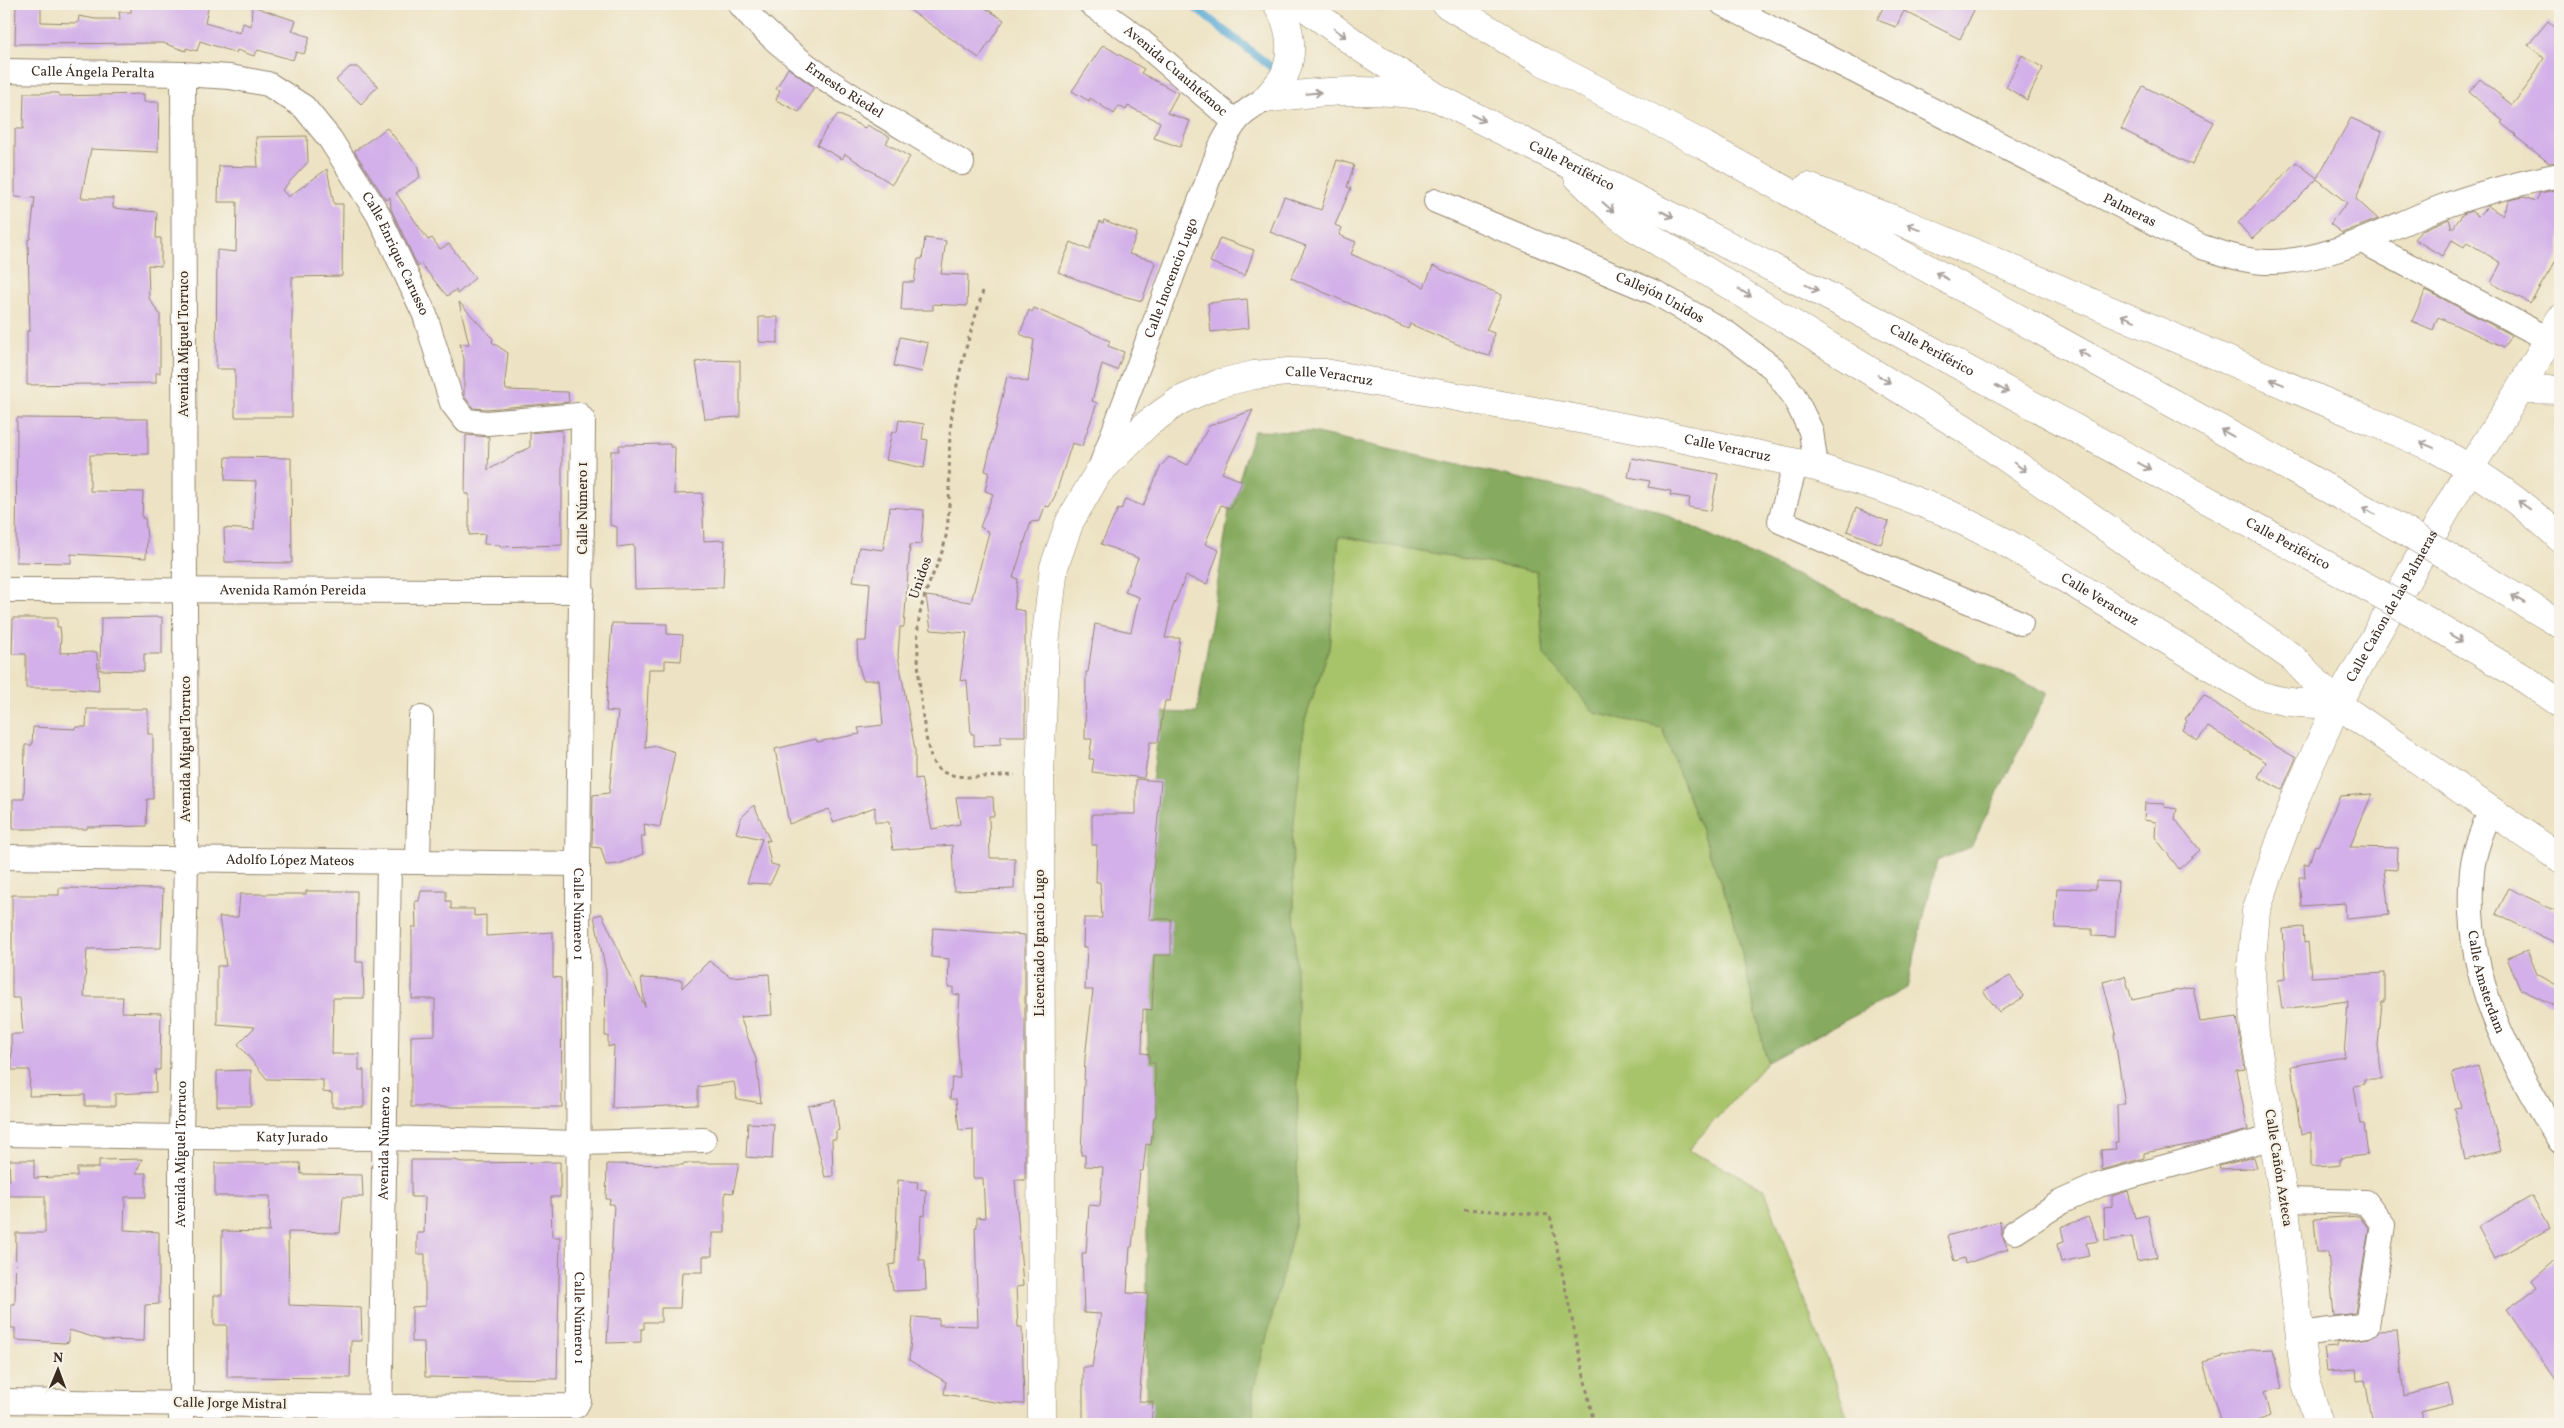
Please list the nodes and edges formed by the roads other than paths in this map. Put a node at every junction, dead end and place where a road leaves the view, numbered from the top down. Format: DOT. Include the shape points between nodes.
graph roads {
  1 [pos="740,4"];
  2 [pos="1091,4"];
  3 [pos="1278,4"];
  4 [pos="1301,4"];
  5 [pos="1446,4"];
  6 [pos="1723,4"];
  7 [pos="1476,12"];
  8 [pos="4,71"];
  9 [pos="183,74"];
  10 [pos="1438,98"];
  11 [pos="1266,100"];
  12 [pos="1234,121"];
  13 [pos="1705,146"];
  14 [pos="1562,160"];
  15 [pos="962,163"];
  16 [pos="2560,175"];
  17 [pos="1436,201"];
  18 [pos="2362,241"];
  19 [pos="2554,329"];
  20 [pos="2520,389"];
  21 [pos="2560,390"];
  22 [pos="583,420"];
  23 [pos="1806,465"];
  24 [pos="2470,468"];
  25 [pos="1098,473"];
  26 [pos="2560,538"];
  27 [pos="4,590"];
  28 [pos="186,591"];
  29 [pos="582,591"];
  30 [pos="2022,623"];
  31 [pos="2560,624"];
  32 [pos="2560,703"];
  33 [pos="2337,704"];
  34 [pos="421,718"];
  35 [pos="2491,809"];
  36 [pos="4,857"];
  37 [pos="2560,858"];
  38 [pos="186,859"];
  39 [pos="388,862"];
  40 [pos="418,862"];
  41 [pos="578,864"];
  42 [pos="2256,910"];
  43 [pos="4,1134"];
  44 [pos="181,1137"];
  45 [pos="2274,1137"];
  46 [pos="383,1138"];
  47 [pos="704,1140"];
  48 [pos="2560,1141"];
  49 [pos="579,1143"];
  50 [pos="2284,1200"];
  51 [pos="2015,1232"];
  52 [pos="2300,1334"];
  53 [pos="4,1401"];
  54 [pos="576,1406"];
  55 [pos="181,1414"];
  56 [pos="380,1416"];
  57 [pos="1042,1424"];
  58 [pos="2319,1424"];
  1 -- 15 [label="street, Ernesto Riedel" via="756,23 814,71"];
  2 -- 12 [label="street, Avenida Cuauhtémoc" via="1134,35"];
  3 -- 11 [label="main road" via="1285,14 1290,53 1286,72"];
  4 -- 10 [label="main road, Calle Periférico, one-way"];
  5 -- 7 [label="main road"];
  6 -- 18 [label="street, Palmeras" via="2202,247 2243,259 2271,262 2304,259"];
  7 -- 13 [label="main road" via="1542,61"];
  8 -- 9 [label="street, Calle Ángela Peralta"];
  9 -- 22 [label="street, Calle Enrique Carusso" via="230,77 268,84 304,107 378,214 425,314 452,403 466,422 579,415"];
  9 -- 28 [label="street, Avenida Miguel Torruco"];
  11 -- 10 [label="main road, one-way" via="1367,90"];
  10 -- 14 [label="main road, Calle Periférico, one-way"];
  11 -- 12 [label="street, Calle Inocencio Lugo"];
  12 -- 25 [label="street, Calle Inocencio Lugo" via="1220,148"];
  24 -- 13 [label="main road, one-way" via="2434,448 1904,223"];
  31 -- 13 [label="main road, one-way, bridge" via="2412,535"];
  14 -- 32 [label="main road, Calle Periférico, one-way, bridge" via="1885,325 2378,593"];
  14 -- 33 [label="main road, one-way" via="1598,198 1634,227 1965,429 2293,658"];
  16 -- 18 [label="street, Palmeras" via="2523,182 2440,208"];
  17 -- 23 [label="street, Callejón Unidos" via="1656,294 1728,334 1773,368 1794,396 1812,431"];
  18 -- 19 [label="street"];
  19 -- 20 [label="main road, Calle Cañon de las Palmeras"];
  20 -- 21 [label="main road"];
  20 -- 24 [label="main road, Calle Cañon de las Palmeras"];
  22 -- 29 [label="street, Calle Número 1"];
  23 -- 25 [label="main road, Calle Veracruz" via="1656,433 1325,373 1288,372 1220,382 1179,401 1147,424"];
  23 -- 30 [label="street" via="1780,521"];
  23 -- 33 [label="main road, Calle Veracruz" via="1945,512 1996,538 2253,692 2292,704"];
  26 -- 24 [label="main road, one-way" via="2532,511"];
  24 -- 33 [label="main road, Calle Cañon de las Palmeras"];
  25 -- 57 [label="main road, Licenciado Ignacio Lugo" via="1070,521 1054,567 1044,644 1040,775"];
  27 -- 28 [label="street, Avenida Ramón Pereida"];
  28 -- 29 [label="street, Avenida Ramón Pereida"];
  28 -- 38 [label="street, Avenida Miguel Torruco"];
  29 -- 41 [label="street, Calle Número 1"];
  33 -- 35 [label="main road"];
  33 -- 42 [label="main road, Calle Cañon de las Palmeras" via="2295,799"];
  34 -- 40 [label="street"];
  35 -- 37 [label="main road"];
  35 -- 48 [label="street, Calle Amsterdam" via="2478,841 2472,870 2472,936 2479,971 2497,1029 2524,1084"];
  36 -- 38 [label="street, Adolfo López Mateos"];
  38 -- 39 [label="street, Adolfo López Mateos"];
  38 -- 44 [label="street, Avenida Miguel Torruco"];
  39 -- 40 [label="street, Adolfo López Mateos"];
  39 -- 46 [label="street, Avenida Número 2"];
  40 -- 41 [label="street, Adolfo López Mateos"];
  41 -- 49 [label="street, Calle Número 1"];
  42 -- 45 [label="main road, Calle Cañón Azteca" via="2251,971 2255,1035"];
  43 -- 44 [label="street, Katy Jurado"];
  44 -- 46 [label="street, Katy Jurado"];
  44 -- 55 [label="street, Avenida Miguel Torruco"];
  45 -- 50 [label="main road, Calle Cañón Azteca"];
  45 -- 51 [label="street" via="2099,1185 2061,1202"];
  46 -- 49 [label="street, Katy Jurado"];
  46 -- 56 [label="street, Avenida Número 2"];
  47 -- 49 [label="street, Katy Jurado"];
  49 -- 54 [label="street, Calle Número 1" via="579,1400"];
  50 -- 52 [label="main road, Calle Cañón Azteca"];
  50 -- 52 [label="street" via="2366,1202 2383,1225 2367,1325"];
  52 -- 58 [label="main road, Calle Cañón Azteca" via="2305,1380"];
  53 -- 55 [label="street, Calle Jorge Mistral"];
  54 -- 56 [label="street, Calle Jorge Mistral"];
  55 -- 56 [label="street, Calle Jorge Mistral"];
}
